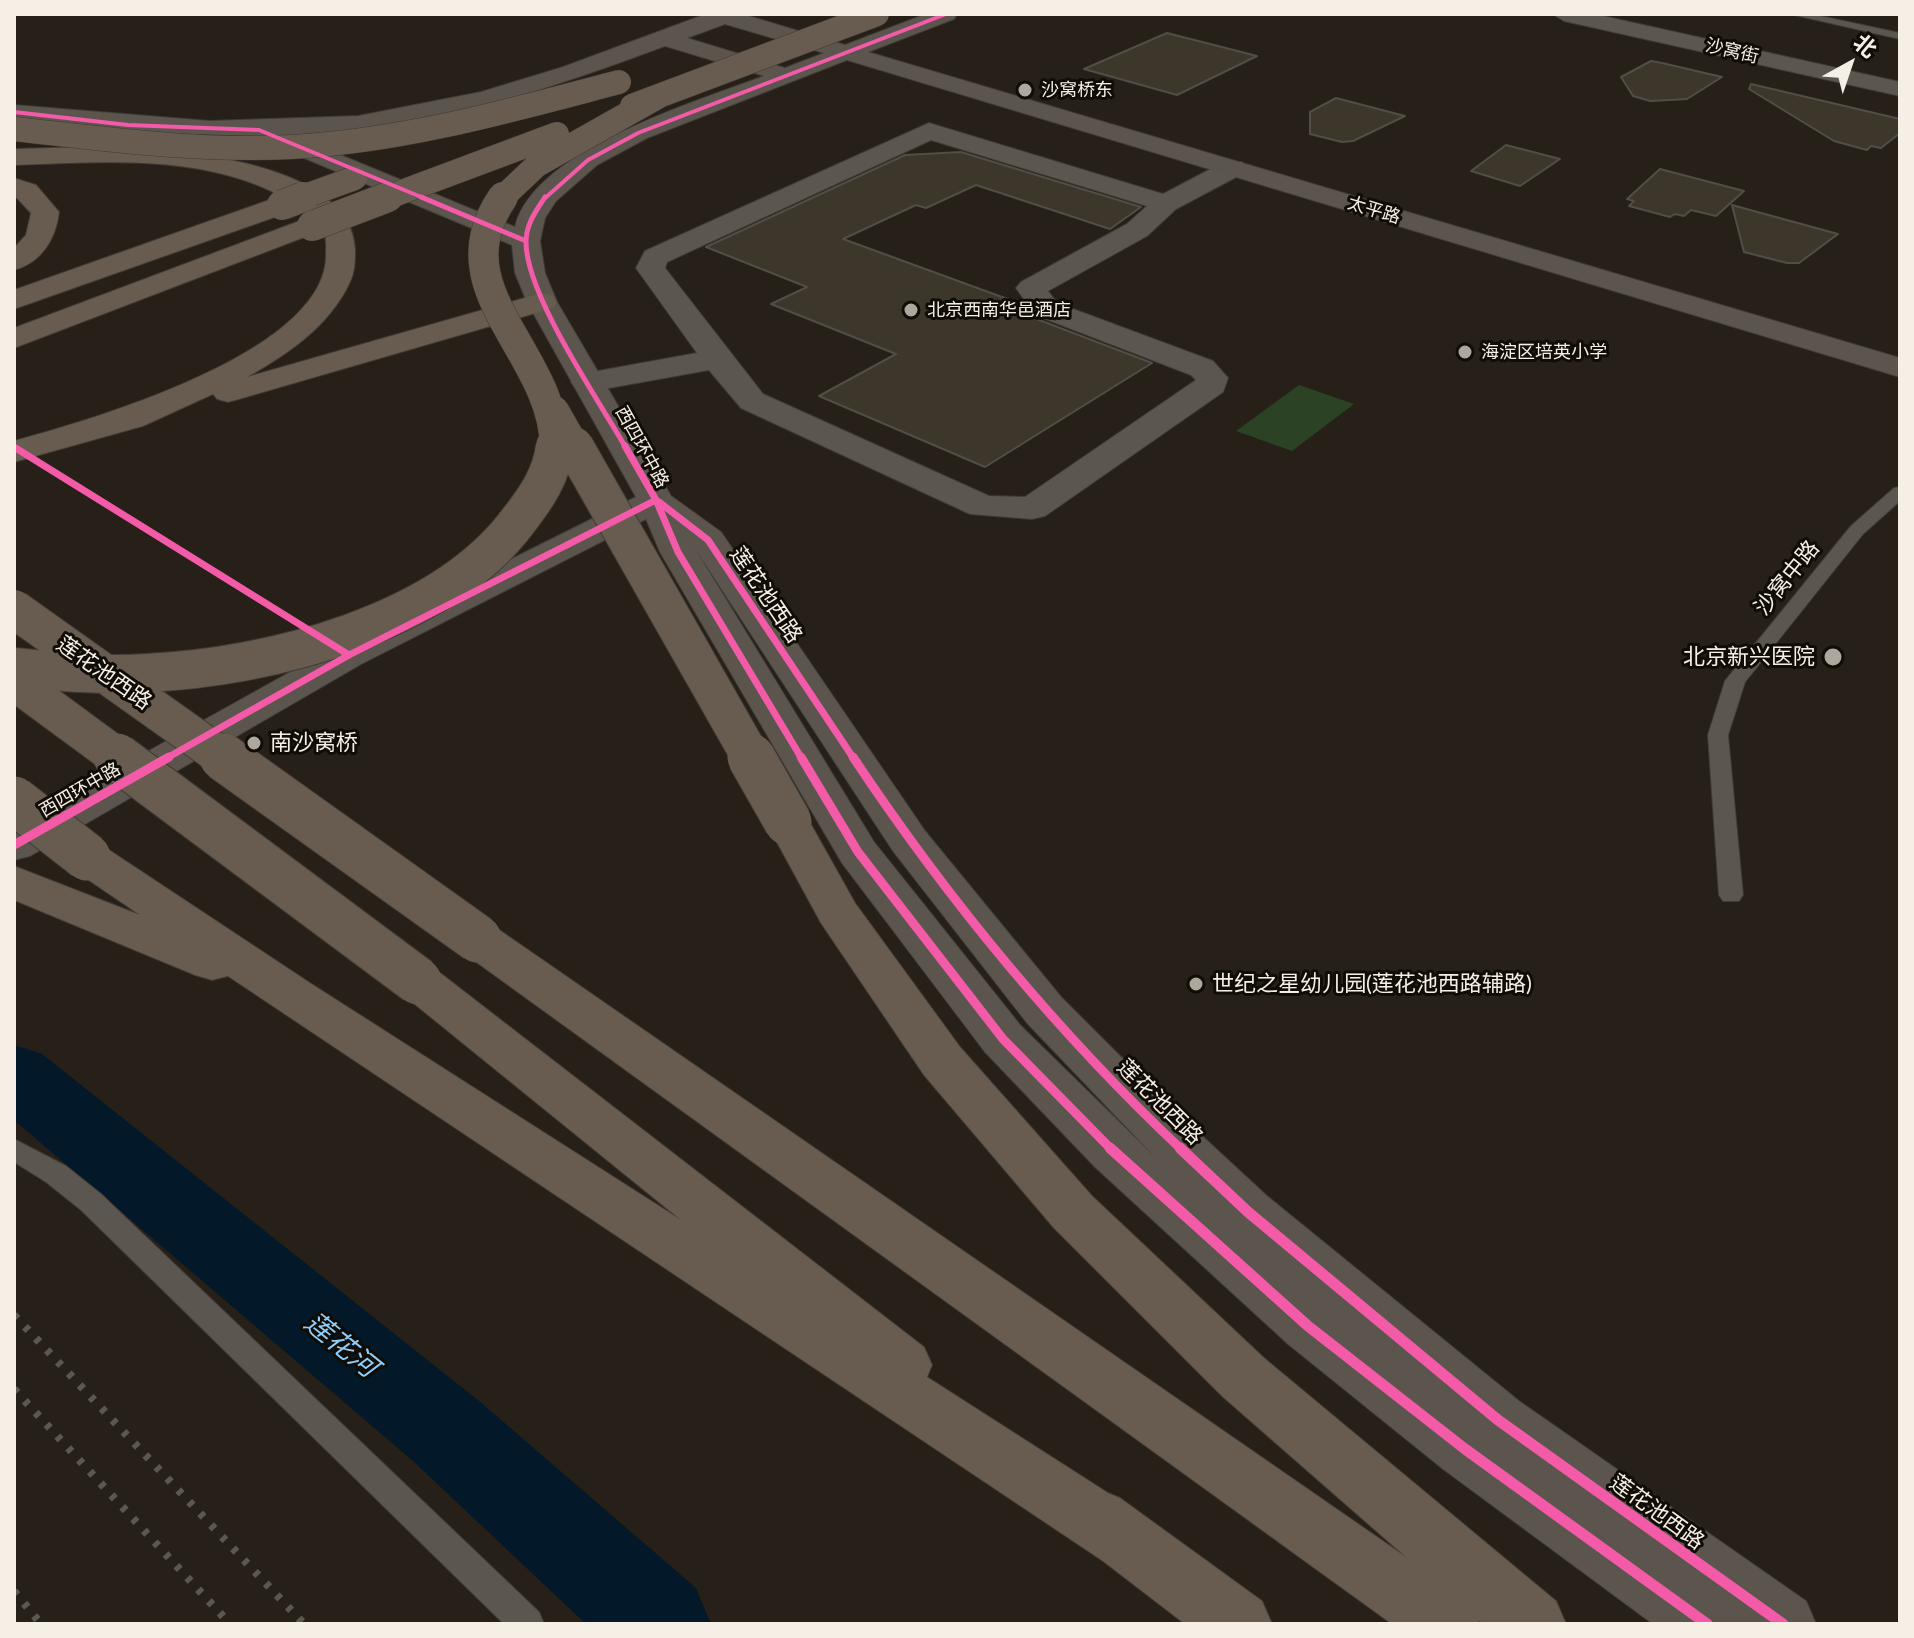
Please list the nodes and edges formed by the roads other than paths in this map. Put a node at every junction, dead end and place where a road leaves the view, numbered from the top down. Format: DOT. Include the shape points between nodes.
graph roads {
  1 [pos="808,14"];
  2 [pos="843,14"];
  3 [pos="877,14"];
  4 [pos="946,14"];
  5 [pos="1795,14"];
  6 [pos="724,15"];
  7 [pos="1577,15"];
  8 [pos="1886,22"];
  9 [pos="903,31"];
  10 [pos="1875,31"];
  11 [pos="1900,36"];
  12 [pos="664,38"];
  13 [pos="847,53"];
  14 [pos="786,76"];
  15 [pos="657,78"];
  16 [pos="619,82"];
  17 [pos="1900,89"];
  18 [pos="14,112"];
  19 [pos="14,129"];
  20 [pos="259,130"];
  21 [pos="14,157"];
  22 [pos="1233,168"];
  23 [pos="14,186"];
  24 [pos="1166,203"];
  25 [pos="526,241"];
  26 [pos="14,261"];
  27 [pos="14,300"];
  28 [pos="542,302"];
  29 [pos="14,339"];
  30 [pos="717,359"];
  31 [pos="1900,368"];
  32 [pos="587,382"];
  33 [pos="552,409"];
  34 [pos="105,427"];
  35 [pos="25,449"];
  36 [pos="1900,492"];
  37 [pos="656,500"];
  38 [pos="14,609"];
  39 [pos="14,667"];
  40 [pos="14,681"];
  41 [pos="14,800"];
  42 [pos="14,845"];
  43 [pos="30,889"];
  44 [pos="1731,895"];
  45 [pos="293,996"];
  46 [pos="14,1149"];
  47 [pos="1122,1538"];
  48 [pos="527,1624"];
  49 [pos="1239,1624"];
  50 [pos="1447,1624"];
  51 [pos="1533,1624"];
  52 [pos="1707,1624"];
  53 [pos="1783,1624"];
  1 -- 15 [label="highway"];
  2 -- 9 [label="street"];
  3 -- 15 [label="highway, bridge"];
  4 -- 9 [label="street"];
  5 -- 10 [label="lane"];
  6 -- 12 [label="street"];
  6 -- 13 [label="street, 太平路"];
  7 -- 17 [label="street, 沙窝街"];
  8 -- 10 [label="lane"];
  9 -- 13 [label="street"];
  10 -- 11 [label="lane"];
  12 -- 14 [label="street"];
  12 -- 20 [label="street" via="502,94 421,113"];
  13 -- 14 [label="street"];
  13 -- 22 [label="street, 太平路"];
  14 -- 25 [label="street" via="638,133 588,160 546,196 531,218"];
  15 -- 16 [label="highway"];
  15 -- 29 [label="highway, bridge" via="312,226"];
  15 -- 33 [label="highway, bridge" via="508,189 481,242 481,269 491,294"];
  16 -- 19 [label="highway, bridge" via="439,127 292,147 199,146"];
  16 -- 27 [label="highway, bridge"];
  18 -- 20 [label="street" via="128,125"];
  20 -- 25 [label="street"];
  21 -- 34 [label="highway" via="173,158 218,165 290,189 319,207 338,228 345,251 339,280 319,311 238,370"];
  22 -- 24 [label="street"];
  22 -- 31 [label="street, 太平路"];
  23 -- 26 [label="highway" via="27,191 45,212 43,233"];
  24 -- 30 [label="street" via="929,131 655,257 650,268"];
  24 -- 30 [label="street" via="1137,230 1031,288 1046,309 1202,368 1212,385 1032,508 983,506 752,401"];
  25 -- 28 [label="street, 西四环中路" via="530,273"];
  28 -- 32 [label="street, 西四环中路"];
  28 -- 34 [label="highway"];
  30 -- 32 [label="street"];
  32 -- 37 [label="street, 西四环中路"];
  33 -- 39 [label="highway, bridge" via="555,446 527,516 492,554 443,589 391,615 323,642 176,672 102,675"];
  33 -- 51 [label="highway, bridge" via="837,912 942,1061 1073,1212 1243,1377"];
  34 -- 35 [label="highway"];
  36 -- 44 [label="lane, 沙窝中路" via="1857,530 1735,681 1718,735"];
  37 -- 42 [label="street, 西四环中路" via="349,655"];
  37 -- 52 [label="street" via="678,552 858,852 1003,1039 1114,1152 1308,1326 1465,1449"];
  37 -- 53 [label="street, 莲花池西路" via="708,540 918,853 1044,1010 1155,1124 1248,1212 1498,1420"];
  38 -- 50 [label="highway, 莲花池西路, bridge"];
  40 -- 47 [label="highway, bridge" via="418,981"];
  41 -- 45 [label="highway, bridge" via="87,857"];
  43 -- 45 [label="highway"];
  45 -- 47 [label="highway"];
  46 -- 48 [label="lane" via="91,1202"];
  47 -- 49 [label="highway"];
}
